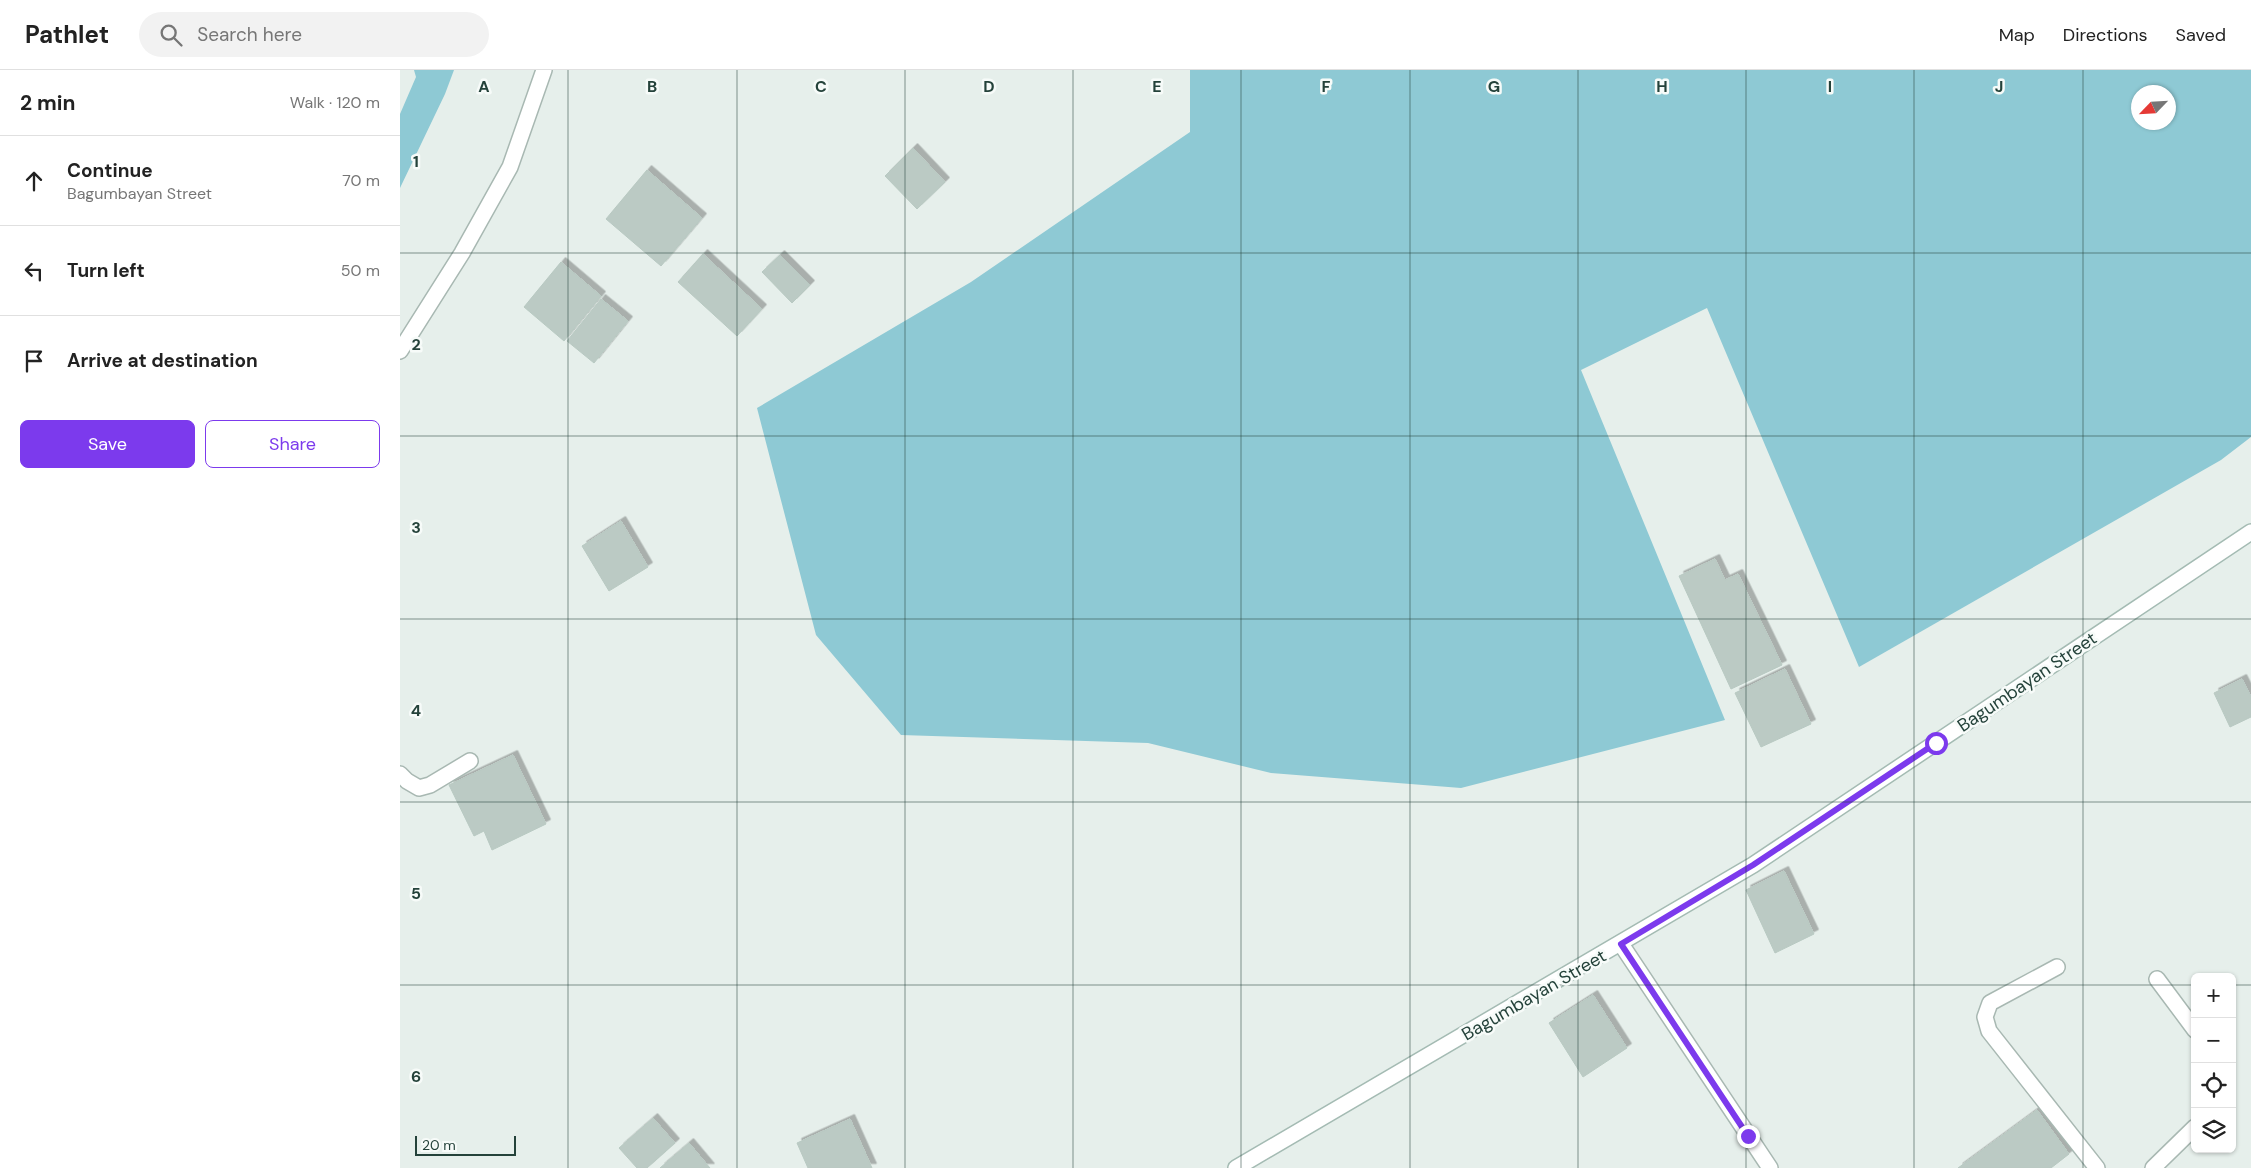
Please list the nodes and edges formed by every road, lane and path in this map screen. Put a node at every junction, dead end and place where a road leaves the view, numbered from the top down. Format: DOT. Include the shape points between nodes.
graph roads {
  1 [pos="544,70"];
  2 [pos="400,351"];
  3 [pos="2251,532"];
  4 [pos="470,761"];
  5 [pos="400,774"];
  6 [pos="1621,944"];
  7 [pos="2057,967"];
  8 [pos="2157,980"];
  9 [pos="2191,1025"];
  10 [pos="2191,1131"];
  11 [pos="1236,1168"];
  12 [pos="1770,1168"];
  13 [pos="2097,1168"];
  14 [pos="2153,1168"];
  1 -- 2 [label="main road" via="510,167 462,253"];
  3 -- 6 [label="main road, Bagumbayan Street" via="1753,865"];
  4 -- 5 [label="main road" via="419,788"];
  6 -- 11 [label="main road, Bagumbayan Street"];
  6 -- 12 [label="main road"];
  7 -- 13 [label="main road" via="1990,1003 1985,1017 1989,1031"];
  8 -- 9 [label="main road"];
  10 -- 14 [label="main road"];
}
